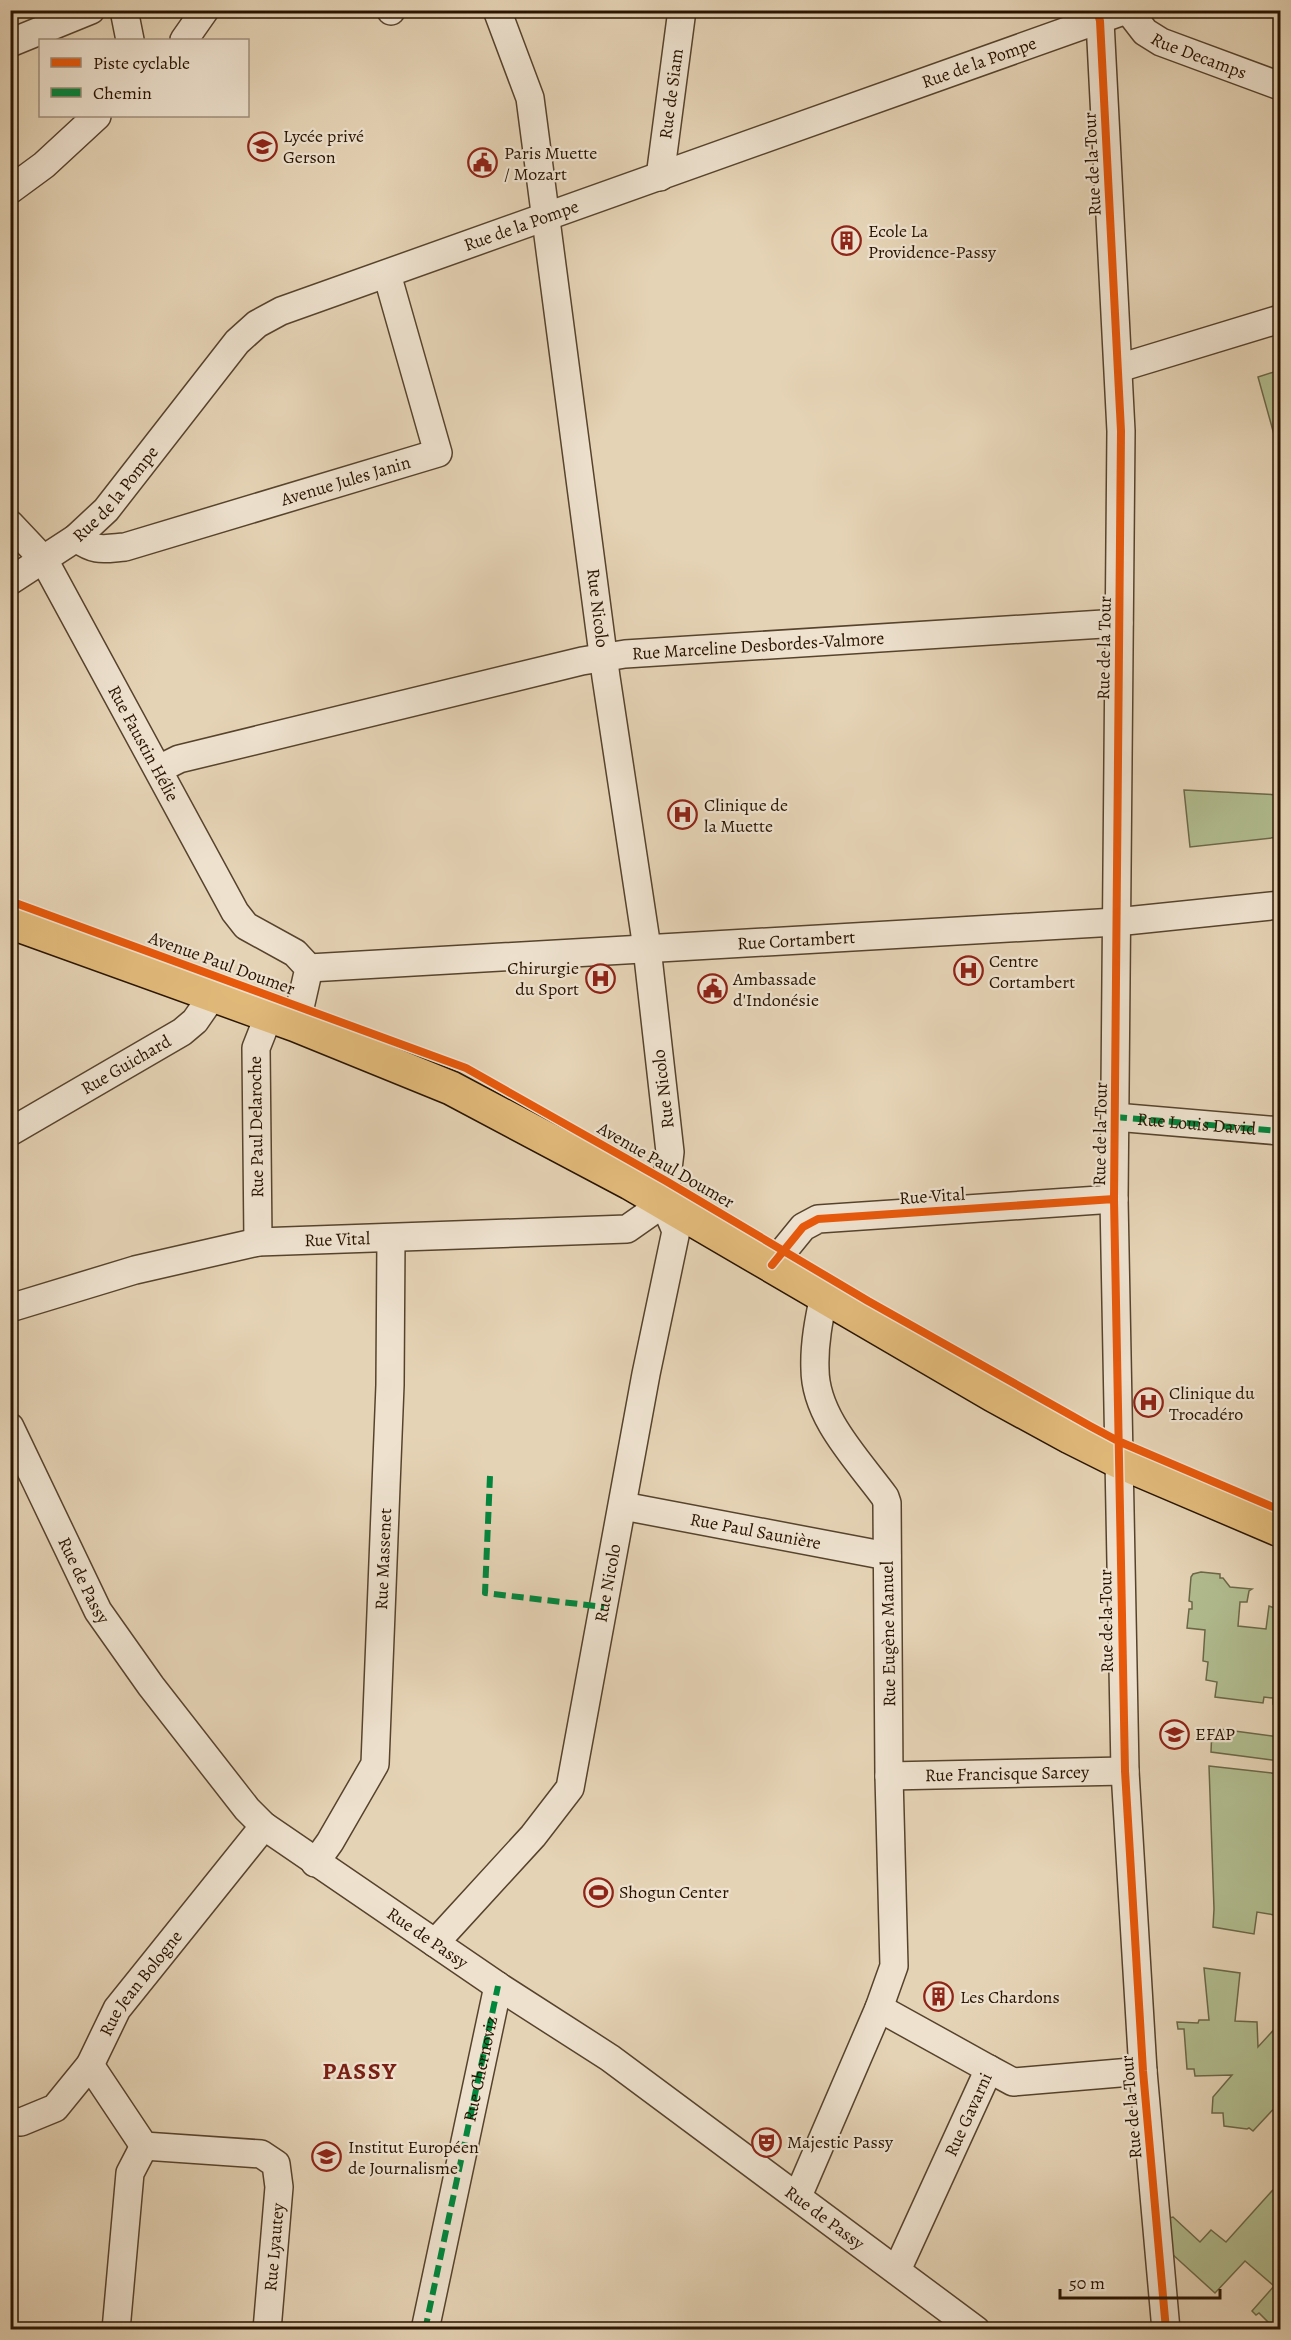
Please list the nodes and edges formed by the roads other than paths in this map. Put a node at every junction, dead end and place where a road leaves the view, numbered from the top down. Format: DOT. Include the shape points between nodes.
graph roads {
  1 [pos="91,10"];
  2 [pos="124,10"];
  3 [pos="205,10"];
  4 [pos="497,10"];
  5 [pos="682,10"];
  6 [pos="1127,10"];
  7 [pos="1099,16"];
  8 [pos="130,39"];
  9 [pos="185,39"];
  10 [pos="10,43"];
  11 [pos="1281,86"];
  12 [pos="96,117"];
  13 [pos="660,177"];
  14 [pos="10,190"];
  15 [pos="547,215"];
  16 [pos="387,274"];
  17 [pos="1281,319"];
  18 [pos="1119,368"];
  19 [pos="10,524"];
  20 [pos="76,538"];
  21 [pos="44,560"];
  22 [pos="10,581"];
  23 [pos="1119,624"];
  24 [pos="604,657"];
  25 [pos="159,769"];
  26 [pos="1281,905"];
  27 [pos="10,922"];
  28 [pos="1116,922"];
  29 [pos="647,948"];
  30 [pos="309,968"];
  31 [pos="213,995"];
  32 [pos="283,1020"];
  33 [pos="1115,1117"];
  34 [pos="1281,1131"];
  35 [pos="10,1132"];
  36 [pos="1114,1199"];
  37 [pos="664,1203"];
  38 [pos="391,1238"];
  39 [pos="258,1242"];
  40 [pos="772,1265"];
  41 [pos="824,1295"];
  42 [pos="10,1308"];
  43 [pos="10,1427"];
  44 [pos="1118,1461"];
  45 [pos="623,1506"];
  46 [pos="1281,1530"];
  47 [pos="887,1556"];
  48 [pos="1125,1771"];
  49 [pos="889,1776"];
  50 [pos="264,1826"];
  51 [pos="315,1863"];
  52 [pos="435,1943"];
  53 [pos="498,1986"];
  54 [pos="879,2008"];
  55 [pos="90,2065"];
  56 [pos="989,2069"];
  57 [pos="1143,2071"];
  58 [pos="10,2121"];
  59 [pos="144,2146"];
  60 [pos="798,2196"];
  61 [pos="897,2270"];
  62 [pos="116,2330"];
  63 [pos="267,2330"];
  64 [pos="425,2330"];
  65 [pos="976,2330"];
  66 [pos="1166,2330"];
  1 -- 10 [label="street"];
  2 -- 8 [label="street"];
  3 -- 9 [label="street"];
  4 -- 15 [label="street, Rue Nicolo" via="530,98"];
  5 -- 13 [label="street, Rue de Siam"];
  6 -- 7 [label="street, Rue de la Pompe"];
  6 -- 11 [label="street, Rue Decamps" via="1145,32 1161,42"];
  7 -- 13 [label="street, Rue de la Pompe"];
  7 -- 18 [label="street, Rue de la Tour"];
  12 -- 14 [label="street"];
  13 -- 15 [label="street, Rue de la Pompe"];
  15 -- 16 [label="street, Rue de la Pompe"];
  15 -- 24 [label="street, Rue Nicolo"];
  16 -- 20 [label="street, Rue de la Pompe" via="281,311 257,324 237,342 106,510"];
  16 -- 20 [label="street, Avenue Jules Janin" via="438,453 125,547 97,550"];
  17 -- 18 [label="street"];
  18 -- 23 [label="street, Rue de la Tour"];
  19 -- 21 [label="street, Rue Faustin Hélie"];
  20 -- 21 [label="street, Rue de la Pompe"];
  21 -- 22 [label="street, Rue de la Pompe"];
  21 -- 25 [label="street, Rue Faustin Hélie"];
  23 -- 24 [label="street, Rue Marceline Desbordes-Valmore"];
  23 -- 28 [label="street, Rue de la Tour"];
  24 -- 25 [label="street, Rue Marceline Desbordes-Valmore" via="179,759"];
  24 -- 29 [label="street, Rue Nicolo"];
  25 -- 30 [label="street, Rue Faustin Hélie" via="235,912 246,926 294,952"];
  26 -- 28 [label="street, Rue Cortambert"];
  27 -- 31 [label="main road, Avenue Paul Doumer"];
  28 -- 29 [label="street, Rue Cortambert"];
  28 -- 33 [label="street, Rue de la Tour"];
  29 -- 30 [label="street, Rue Cortambert"];
  29 -- 37 [label="street, Rue Nicolo" via="670,1152"];
  30 -- 32 [label="street, Rue Paul Delaroche"];
  31 -- 32 [label="main road, Avenue Paul Doumer"];
  31 -- 35 [label="street, Rue Guichard" via="195,1022 182,1032"];
  32 -- 37 [label="main road, Avenue Paul Doumer" via="452,1088"];
  32 -- 39 [label="street, Rue Paul Delaroche" via="256,1047"];
  33 -- 34 [label="street, Rue Louis David"];
  33 -- 36 [label="street, Rue de la Tour"];
  36 -- 40 [label="street, Rue Vital" via="818,1218 803,1227"];
  36 -- 44 [label="street, Rue de la Tour"];
  37 -- 38 [label="street, Rue Vital" via="627,1228"];
  37 -- 40 [label="main road, Avenue Paul Doumer"];
  37 -- 45 [label="street, Rue Nicolo" via="676,1231"];
  38 -- 39 [label="street, Rue Vital"];
  38 -- 51 [label="street, Rue Massenet" via="390,1385 375,1764"];
  39 -- 42 [label="street, Rue Vital" via="135,1270"];
  40 -- 41 [label="main road, Avenue Paul Doumer"];
  41 -- 44 [label="main road, Avenue Paul Doumer" via="993,1395"];
  41 -- 47 [label="street, Rue Eugène Manuel" via="815,1371 821,1398 833,1426 885,1497"];
  43 -- 50 [label="street, Rue de Passy" via="98,1611 151,1686"];
  44 -- 46 [label="main road, Avenue Paul Doumer"];
  44 -- 48 [label="street, Rue de la Tour"];
  45 -- 47 [label="street, Rue Paul Saunière"];
  45 -- 52 [label="street, Rue Nicolo" via="570,1788 533,1836"];
  47 -- 49 [label="street, Rue Eugène Manuel"];
  48 -- 49 [label="street, Rue Francisque Sarcey"];
  48 -- 57 [label="street, Rue de la Tour"];
  49 -- 54 [label="street, Rue Eugène Manuel" via="894,1966"];
  50 -- 51 [label="street, Rue de Passy"];
  50 -- 55 [label="street, Rue Jean Bologne" via="117,2009"];
  51 -- 52 [label="street, Rue de Passy"];
  52 -- 53 [label="street, Rue de Passy"];
  53 -- 60 [label="street, Rue de Passy" via="610,2058"];
  53 -- 64 [label="street, Rue Chernoviz"];
  54 -- 56 [label="street"];
  54 -- 60 [label="street, Rue Eugène Manuel"];
  55 -- 58 [label="street, Rue Jean Bologne" via="55,2108 21,2122"];
  55 -- 59 [label="street"];
  56 -- 57 [label="street, Rue Gavarni" via="1012,2082"];
  56 -- 61 [label="street, Rue Gavarni"];
  57 -- 66 [label="street, Rue de la Tour"];
  59 -- 62 [label="street" via="130,2173"];
  59 -- 63 [label="street, Rue Lyautey" via="261,2154 276,2164 279,2187"];
  60 -- 61 [label="street, Rue de Passy"];
  61 -- 65 [label="street, Rue de Passy"];
}
